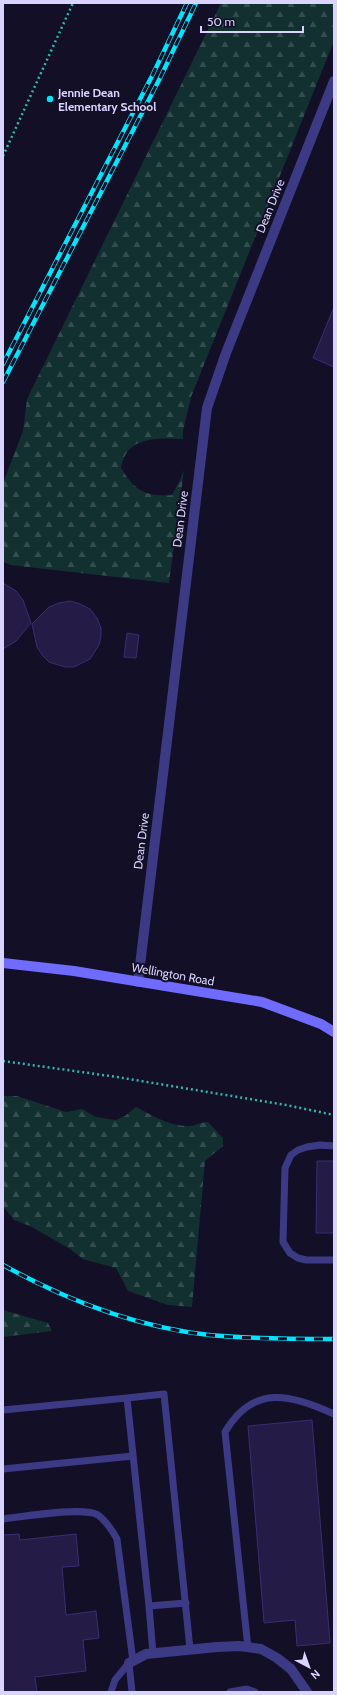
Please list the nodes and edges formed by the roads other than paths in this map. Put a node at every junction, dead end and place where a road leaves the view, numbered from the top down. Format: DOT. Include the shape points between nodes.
graph roads {
  1 [pos="334,81"];
  2 [pos="3,963"];
  3 [pos="138,982"];
  4 [pos="334,1032"];
  5 [pos="334,1146"];
  6 [pos="334,1260"];
  7 [pos="127,1398"];
  8 [pos="3,1410"];
  9 [pos="334,1414"];
  10 [pos="133,1456"];
  11 [pos="3,1469"];
  12 [pos="3,1519"];
  13 [pos="186,1602"];
  14 [pos="149,1606"];
  15 [pos="248,1648"];
  16 [pos="190,1650"];
  17 [pos="153,1654"];
  18 [pos="131,1662"];
  19 [pos="111,1692"];
  20 [pos="132,1692"];
  21 [pos="230,1692"];
  22 [pos="255,1692"];
  23 [pos="307,1692"];
  1 -- 3 [label="street, Dean Drive" via="226,353 207,408"];
  2 -- 3 [label="main road, Wellington Road"];
  3 -- 4 [label="main road, Wellington Road" via="262,1002 321,1024"];
  5 -- 6 [label="lane" via="307,1147 291,1155 285,1168 283,1242 290,1253 298,1258"];
  7 -- 8 [label="lane"];
  7 -- 10 [label="lane"];
  7 -- 13 [label="lane" via="164,1394"];
  9 -- 15 [label="lane" via="300,1400 272,1396 245,1408 233,1419 225,1432"];
  10 -- 11 [label="lane"];
  10 -- 14 [label="lane"];
  12 -- 18 [label="lane" via="76,1511 96,1514 109,1526 117,1539"];
  13 -- 14 [label="lane"];
  13 -- 16 [label="lane"];
  14 -- 17 [label="lane"];
  15 -- 16 [label="street" via="217,1646"];
  15 -- 23 [label="street" via="261,1649 277,1658 291,1669"];
  16 -- 17 [label="street"];
  17 -- 18 [label="street" via="146,1654"];
  18 -- 19 [label="lane" via="115,1680"];
  18 -- 20 [label="lane"];
  21 -- 22 [label="lane" via="247,1689"];
}
